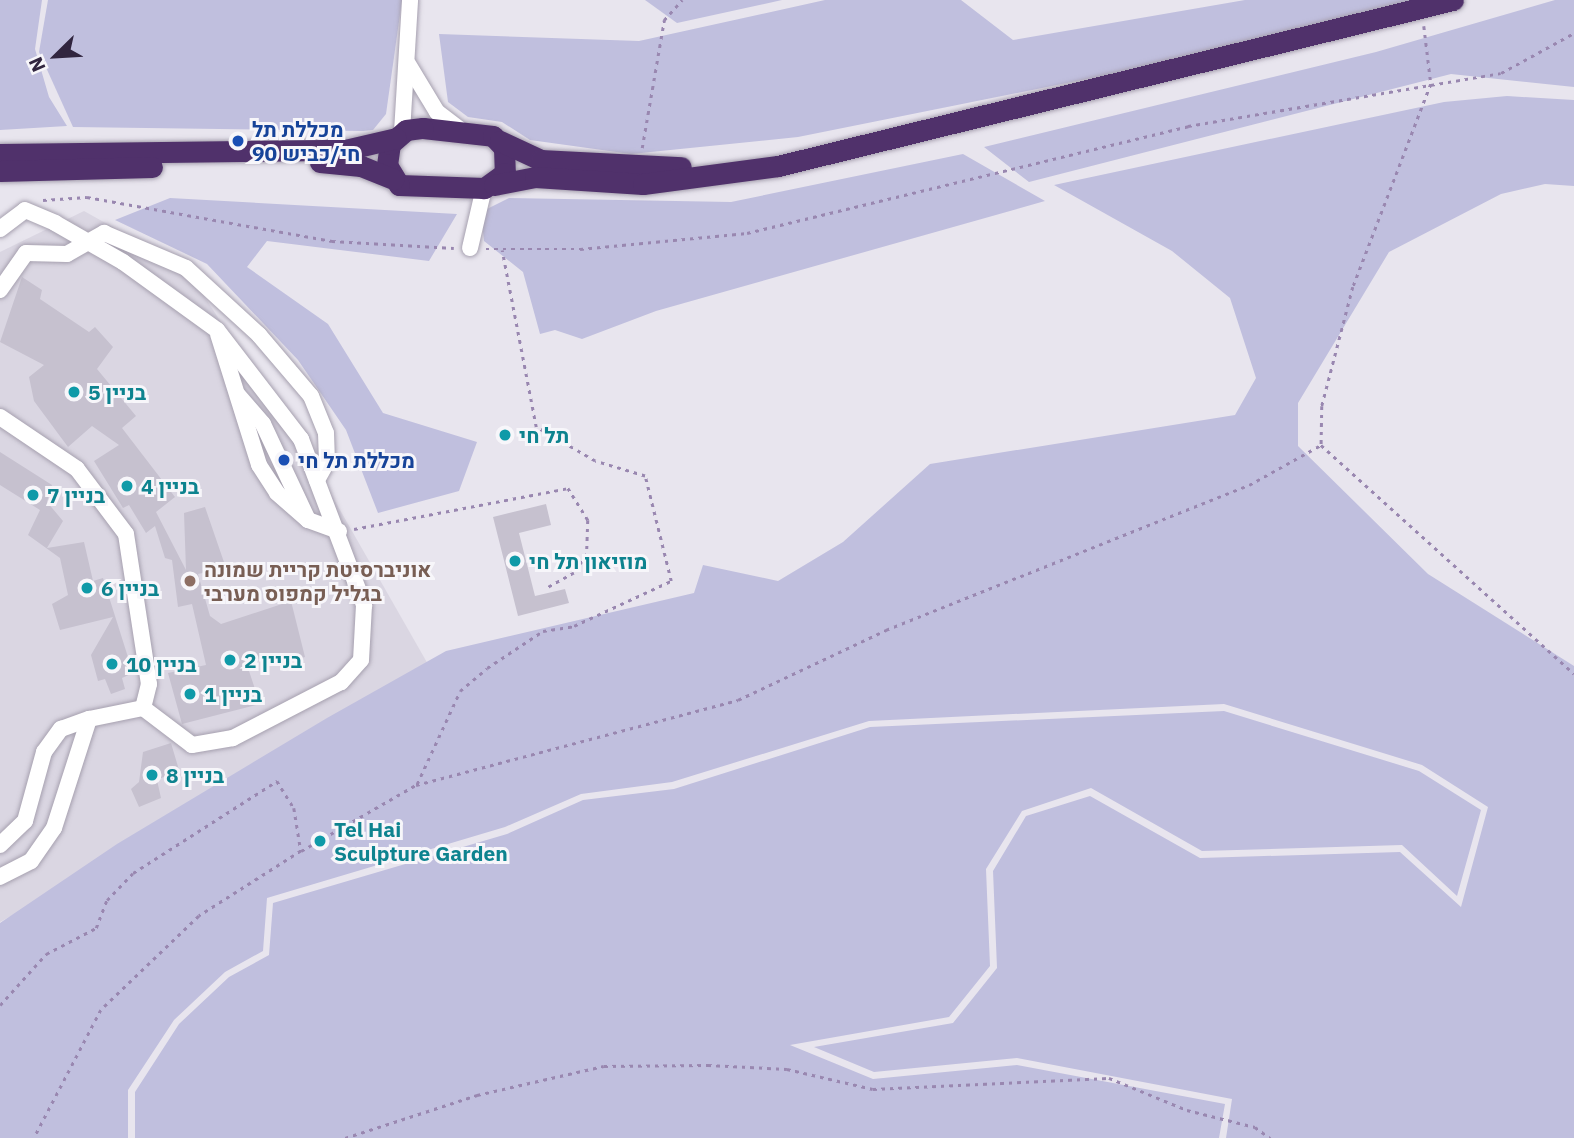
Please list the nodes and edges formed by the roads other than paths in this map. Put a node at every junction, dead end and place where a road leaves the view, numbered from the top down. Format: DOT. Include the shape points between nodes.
graph roads {
  1 [pos="410,0"];
  2 [pos="1453,0"];
  3 [pos="408,64"];
  4 [pos="461,130"];
  5 [pos="399,135"];
  6 [pos="500,141"];
  7 [pos="0,154"];
  8 [pos="778,166"];
  9 [pos="0,171"];
  10 [pos="393,178"];
  11 [pos="489,187"];
  12 [pos="0,229"];
  13 [pos="87,242"];
  14 [pos="470,248"];
  15 [pos="0,290"];
  16 [pos="217,330"];
  17 [pos="237,393"];
  18 [pos="0,417"];
  19 [pos="317,480"];
  20 [pos="308,520"];
  21 [pos="339,531"];
  22 [pos="143,708"];
  23 [pos="89,719"];
  24 [pos="0,845"];
  25 [pos="0,877"];
  1 -- 3 [label="street"];
  2 -- 8 [label="highway"];
  3 -- 4 [label="street" via="437,112"];
  3 -- 5 [label="street"];
  4 -- 5 [label="highway"];
  4 -- 6 [label="highway"];
  5 -- 7 [label="highway" via="345,150"];
  5 -- 10 [label="highway" via="386,158"];
  6 -- 8 [label="highway" via="541,160 638,168"];
  6 -- 11 [label="highway" via="506,164"];
  8 -- 11 [label="highway" via="643,184 535,177"];
  9 -- 10 [label="highway" via="323,162"];
  10 -- 11 [label="highway" via="406,187"];
  11 -- 14 [label="street"];
  12 -- 13 [label="street" via="25,210"];
  13 -- 15 [label="street" via="50,257 26,253"];
  13 -- 16 [label="street"];
  13 -- 19 [label="street" via="104,233 186,268 259,335 311,396 321,420 327,462"];
  16 -- 17 [label="street"];
  16 -- 19 [label="street" via="301,439"];
  17 -- 20 [label="street" via="262,424"];
  17 -- 20 [label="street" via="259,465 277,493"];
  18 -- 22 [label="street" via="77,469 125,534 145,627 149,684"];
  19 -- 21 [label="street"];
  20 -- 21 [label="street"];
  21 -- 22 [label="street" via="364,605 361,660 341,682 233,738 192,745"];
  22 -- 23 [label="street"];
  23 -- 24 [label="street" via="61,730 44,752 25,821"];
  23 -- 25 [label="street" via="54,828 31,862"];
}
